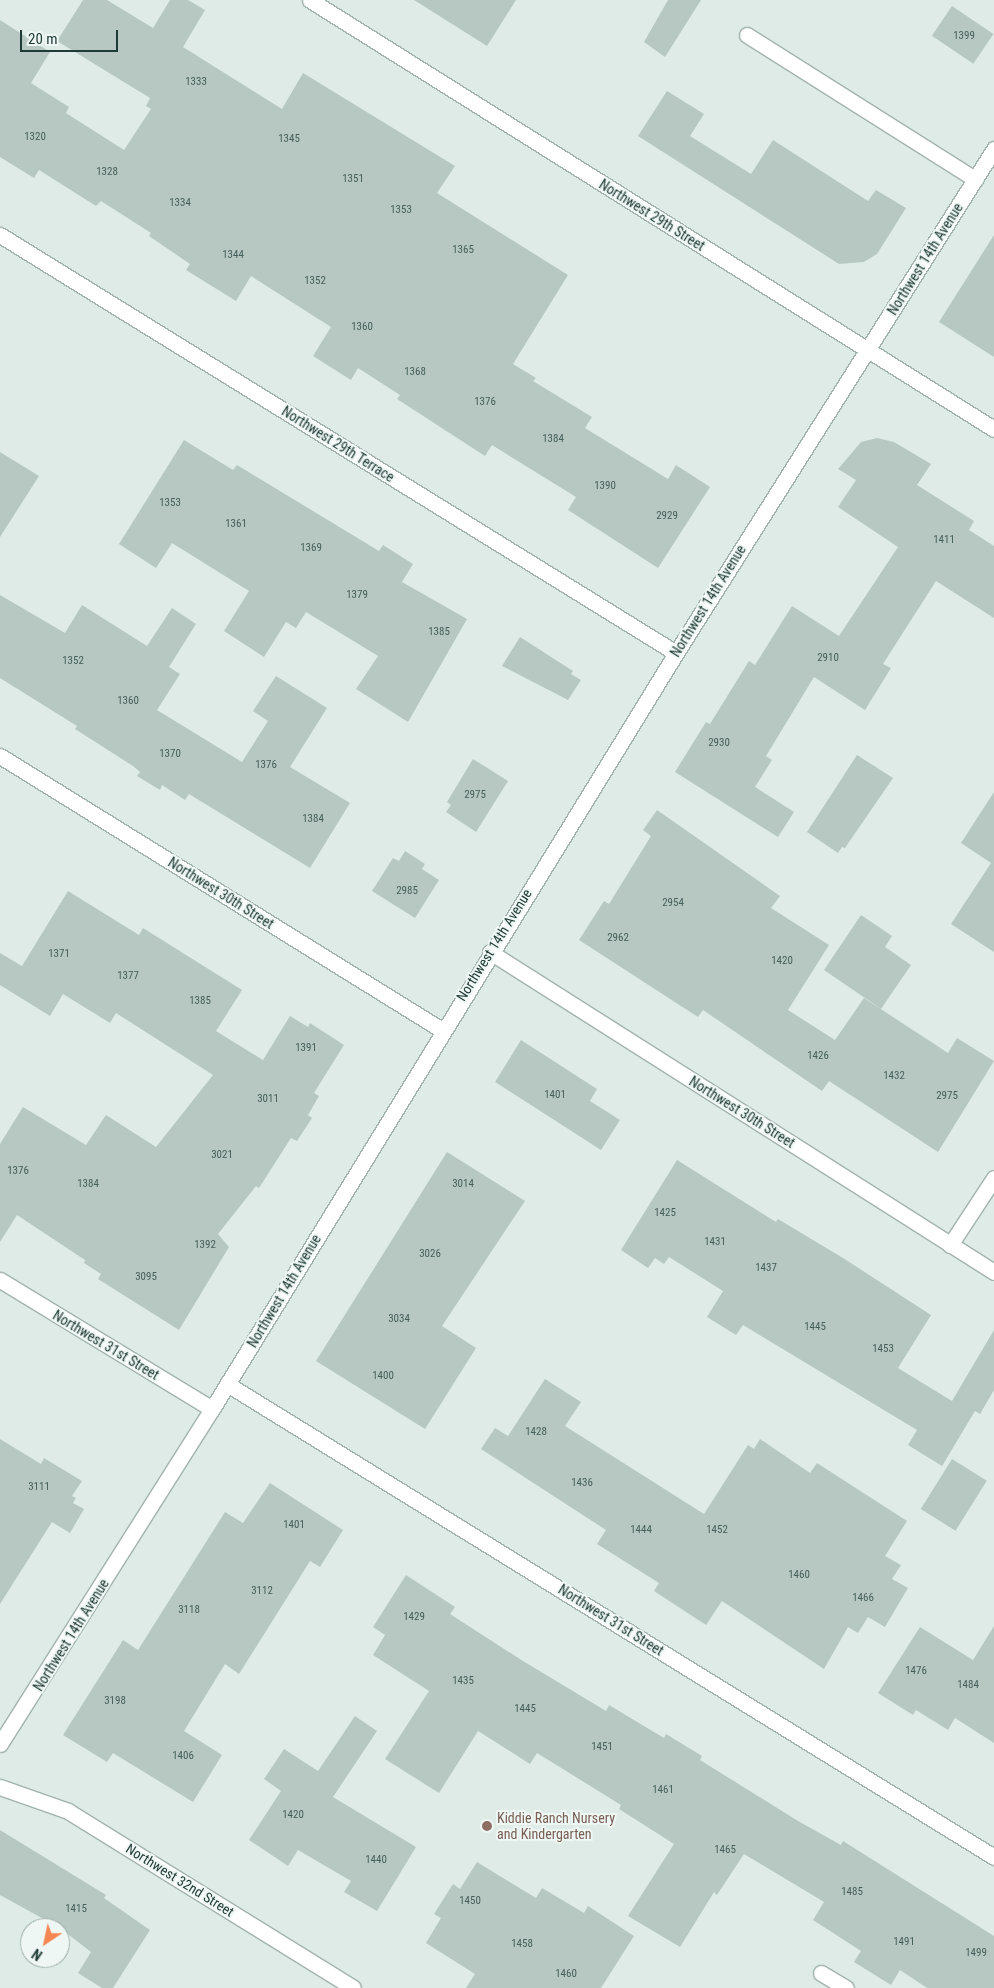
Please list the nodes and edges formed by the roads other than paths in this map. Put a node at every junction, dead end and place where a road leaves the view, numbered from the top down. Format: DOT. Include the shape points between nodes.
graph roads {
  1 [pos="310,0"];
  2 [pos="747,35"];
  3 [pos="994,149"];
  4 [pos="975,179"];
  5 [pos="0,235"];
  6 [pos="868,350"];
  7 [pos="994,430"];
  8 [pos="676,653"];
  9 [pos="0,756"];
  10 [pos="490,952"];
  11 [pos="442,1030"];
  12 [pos="994,1178"];
  13 [pos="950,1245"];
  14 [pos="994,1272"];
  15 [pos="0,1280"];
  16 [pos="227,1384"];
  17 [pos="212,1409"];
  18 [pos="0,1744"];
  19 [pos="0,1787"];
  20 [pos="994,1857"];
  21 [pos="821,1973"];
  22 [pos="353,1988"];
  23 [pos="846,1988"];
  1 -- 6 [label="street, Northwest 29th Street"];
  2 -- 4 [label="street"];
  3 -- 4 [label="street, Northwest 14th Avenue"];
  4 -- 6 [label="street, Northwest 14th Avenue"];
  5 -- 8 [label="street, Northwest 29th Terrace"];
  6 -- 7 [label="street, Northwest 29th Street"];
  6 -- 8 [label="street, Northwest 14th Avenue"];
  8 -- 10 [label="street, Northwest 14th Avenue"];
  9 -- 11 [label="street, Northwest 30th Street"];
  10 -- 11 [label="street, Northwest 14th Avenue"];
  10 -- 13 [label="street, Northwest 30th Street"];
  11 -- 16 [label="street, Northwest 14th Avenue"];
  12 -- 13 [label="street"];
  13 -- 14 [label="street, Northwest 30th Street"];
  15 -- 17 [label="street, Northwest 31st Street"];
  16 -- 17 [label="street, Northwest 14th Avenue"];
  16 -- 20 [label="street, Northwest 31st Street"];
  17 -- 18 [label="street, Northwest 14th Avenue"];
  19 -- 22 [label="street, Northwest 32nd Street" via="68,1811"];
  21 -- 23 [label="street"];
}
